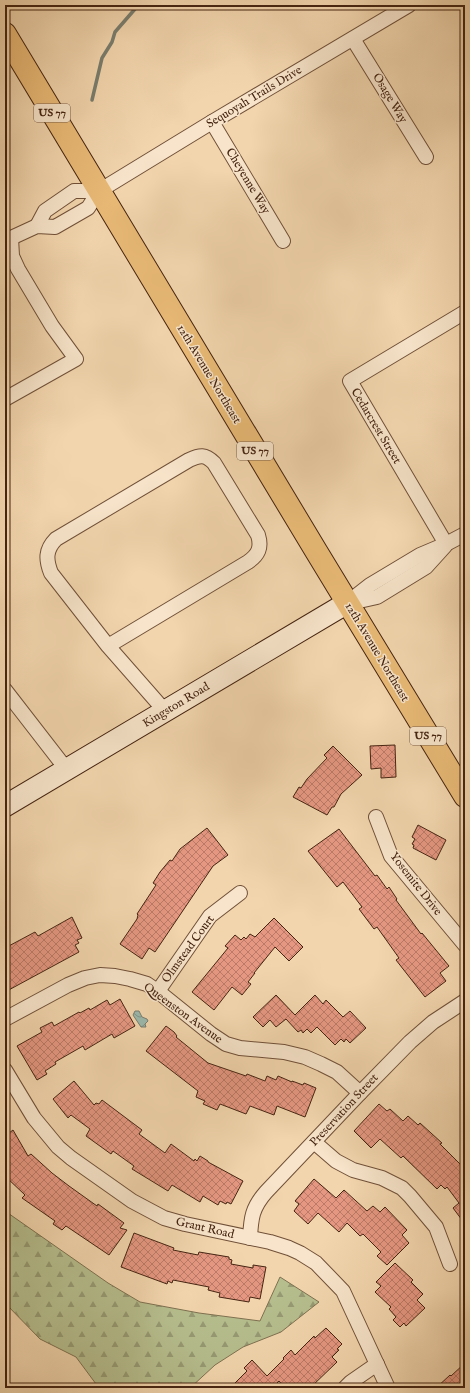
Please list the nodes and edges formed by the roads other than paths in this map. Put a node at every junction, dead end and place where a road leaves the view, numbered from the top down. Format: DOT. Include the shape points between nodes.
graph roads {
  1 [pos="410,5"];
  2 [pos="5,34"];
  3 [pos="353,38"];
  4 [pos="212,122"];
  5 [pos="426,157"];
  6 [pos="99,191"];
  7 [pos="37,226"];
  8 [pos="8,239"];
  9 [pos="283,241"];
  10 [pos="465,312"];
  11 [pos="5,400"];
  12 [pos="465,534"];
  13 [pos="446,544"];
  14 [pos="348,603"];
  15 [pos="108,646"];
  16 [pos="5,690"];
  17 [pos="165,712"];
  18 [pos="67,770"];
  19 [pos="465,796"];
  20 [pos="5,806"];
  21 [pos="376,817"];
  22 [pos="240,893"];
  23 [pos="465,945"];
  24 [pos="158,992"];
  25 [pos="465,1001"];
  26 [pos="5,1019"];
  27 [pos="5,1070"];
  28 [pos="360,1093"];
  29 [pos="314,1142"];
  30 [pos="250,1238"];
  31 [pos="450,1264"];
  32 [pos="377,1364"];
  33 [pos="345,1388"];
  34 [pos="388,1388"];
  1 -- 3 [label="street, Sequoyah Trails Drive"];
  2 -- 6 [label="main road, 12th Avenue Northeast / US 77"];
  3 -- 4 [label="street, Sequoyah Trails Drive"];
  3 -- 5 [label="street, Osage Way"];
  4 -- 6 [label="street, Sequoyah Trails Drive"];
  4 -- 9 [label="street, Cheyenne Way"];
  6 -- 7 [label="street" via="88,208 75,216 55,227"];
  6 -- 7 [label="street" via="74,191 45,210"];
  6 -- 14 [label="main road, 12th Avenue Northeast / US 77"];
  7 -- 8 [label="street"];
  8 -- 11 [label="street" via="18,269 52,326 76,359"];
  10 -- 13 [label="street, Cedarcrest Street" via="350,381"];
  12 -- 13 [label="street"];
  13 -- 14 [label="street" via="426,567 377,597"];
  14 -- 17 [label="street, Kingston Road"];
  14 -- 19 [label="main road, 12th Avenue Northeast / US 77"];
  15 -- 15 [label="street" via="248,562 258,553 258,535 214,463 208,458 197,456 188,460 51,544 47,556 51,573"];
  15 -- 17 [label="street"];
  16 -- 18 [label="street"];
  17 -- 18 [label="street, Kingston Road"];
  18 -- 20 [label="street, Kingston Road"];
  21 -- 23 [label="street, Yosemite Drive" via="391,856"];
  22 -- 24 [label="street, Olmstead Court" via="210,916"];
  24 -- 26 [label="street, Queenston Avenue" via="147,984 130,979 100,975 68,985"];
  24 -- 28 [label="street, Queenston Avenue" via="226,1044 305,1057 337,1072"];
  25 -- 28 [label="street, Preservation Street" via="433,1022 410,1042"];
  27 -- 30 [label="street, Grant Road" via="34,1118 58,1147 132,1201 164,1218 206,1230"];
  28 -- 29 [label="street, Preservation Street"];
  29 -- 30 [label="street, Preservation Street" via="259,1201 251,1219"];
  29 -- 31 [label="street" via="336,1161 353,1170 382,1178 402,1188 436,1227"];
  30 -- 32 [label="street, Grant Road" via="300,1253 327,1274 343,1291"];
  32 -- 33 [label="street"];
  32 -- 34 [label="street, Grant Road"];
}
